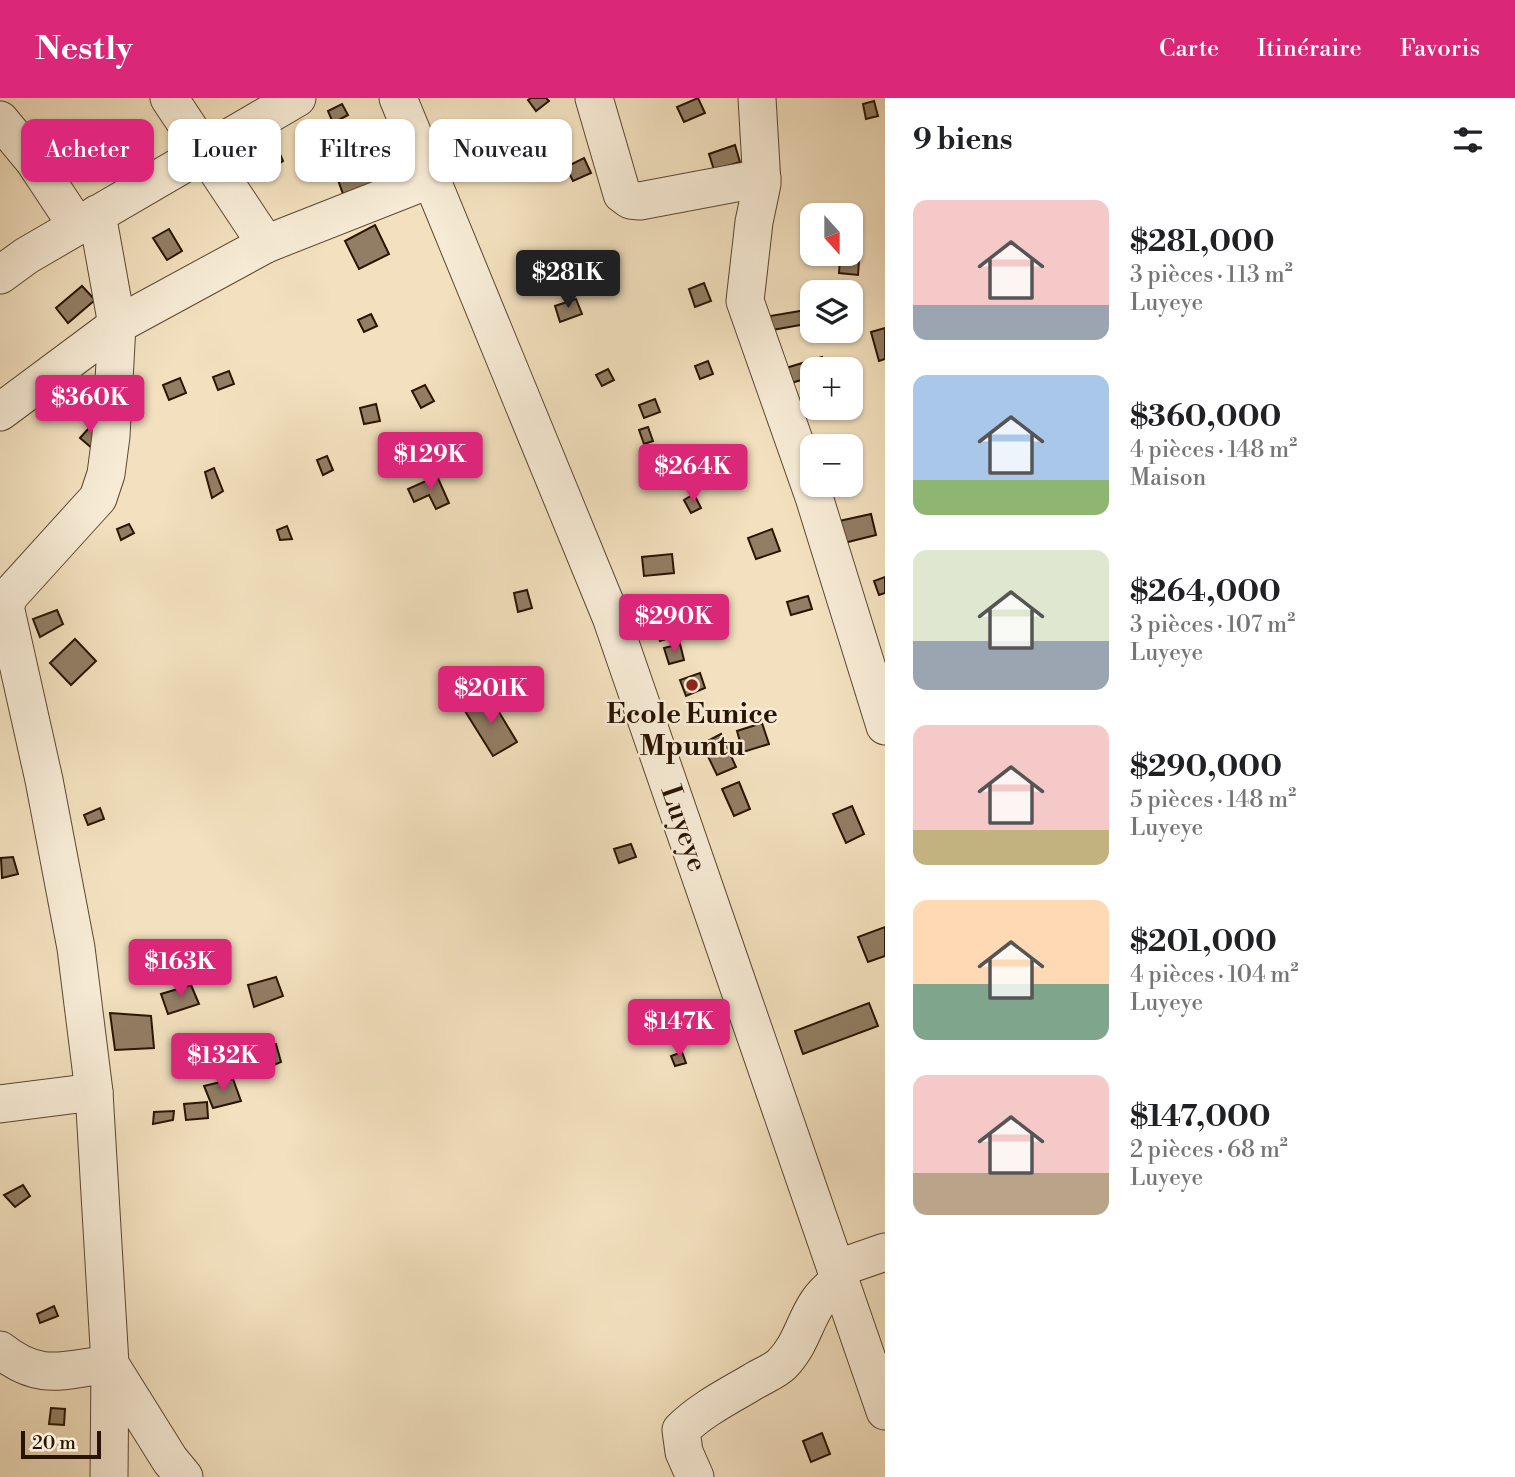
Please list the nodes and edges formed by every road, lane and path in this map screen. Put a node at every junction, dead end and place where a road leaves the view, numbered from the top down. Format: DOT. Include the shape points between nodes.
graph roads {
  1 [pos="169,98"];
  2 [pos="297,98"];
  3 [pos="398,98"];
  4 [pos="594,98"];
  5 [pos="757,98"];
  6 [pos="183,119"];
  7 [pos="260,119"];
  8 [pos="0,120"];
  9 [pos="168,172"];
  10 [pos="429,174"];
  11 [pos="762,178"];
  12 [pos="429,180"];
  13 [pos="225,182"];
  14 [pos="432,182"];
  15 [pos="87,220"];
  16 [pos="266,244"];
  17 [pos="0,275"];
  18 [pos="117,325"];
  19 [pos="0,412"];
  20 [pos="885,726"];
  21 [pos="94,1092"];
  22 [pos="0,1104"];
  23 [pos="885,1252"];
  24 [pos="838,1275"];
  25 [pos="0,1350"];
  26 [pos="110,1364"];
  27 [pos="885,1411"];
  28 [pos="109,1477"];
  29 [pos="184,1477"];
  30 [pos="695,1477"];
  1 -- 6 [label="street"];
  2 -- 7 [label="street"];
  3 -- 10 [label="street, Luyeye"];
  4 -- 11 [label="street" via="622,194 630,200"];
  5 -- 11 [label="street"];
  8 -- 15 [label="street"];
  9 -- 15 [label="street"];
  11 -- 20 [label="street" via="745,301 814,497"];
  12 -- 16 [label="street"];
  13 -- 16 [label="street"];
  14 -- 24 [label="street, Luyeye" via="611,617"];
  15 -- 17 [label="street"];
  15 -- 18 [label="street"];
  16 -- 18 [label="street"];
  18 -- 19 [label="street"];
  18 -- 21 [label="street" via="111,436 98,498 5,606 73,935"];
  21 -- 22 [label="street"];
  21 -- 26 [label="street"];
  23 -- 24 [label="street"];
  24 -- 27 [label="street, Luyeye"];
  24 -- 30 [label="street" via="781,1365 696,1416 681,1430"];
  25 -- 26 [label="street" via="33,1371"];
  26 -- 28 [label="street"];
  26 -- 29 [label="street"];
}
